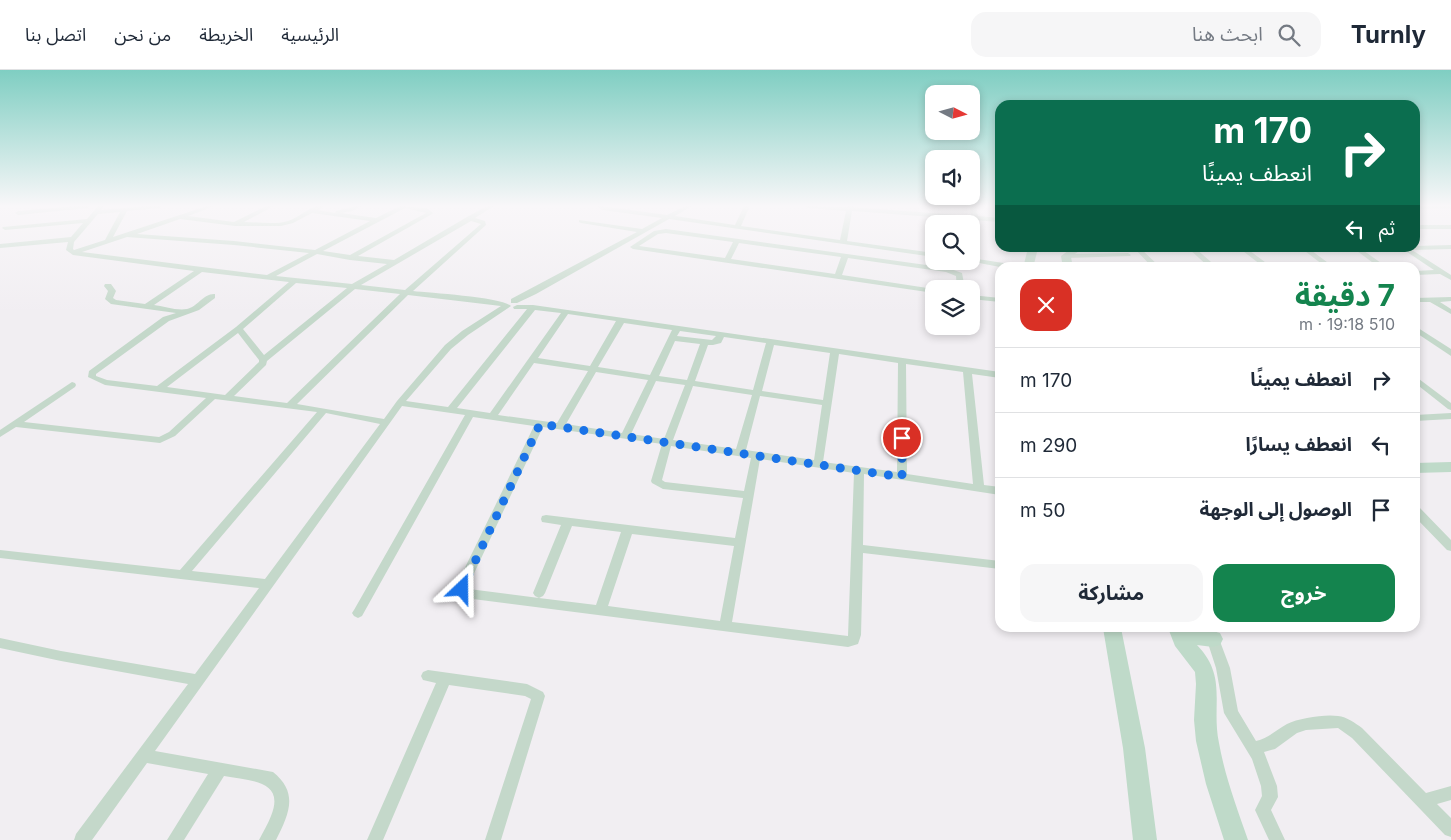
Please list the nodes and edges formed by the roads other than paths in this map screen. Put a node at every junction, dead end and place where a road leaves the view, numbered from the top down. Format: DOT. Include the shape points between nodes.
graph roads {
  1 [pos="43,242"];
  2 [pos="73,242"];
  3 [pos="107,242"];
  4 [pos="210,242"];
  5 [pos="335,242"];
  6 [pos="379,242"];
  7 [pos="428,242"];
  8 [pos="464,242"];
  9 [pos="622,242"];
  10 [pos="641,242"];
  11 [pos="737,242"];
  12 [pos="744,242"];
  13 [pos="836,242"];
  14 [pos="843,243"];
  15 [pos="617,245"];
  16 [pos="0,246"];
  17 [pos="633,247"];
  18 [pos="1451,247"];
  19 [pos="1420,248"];
  20 [pos="317,251"];
  21 [pos="1072,252"];
  22 [pos="1141,252"];
  23 [pos="1196,252"];
  24 [pos="1248,252"];
  25 [pos="1308,252"];
  26 [pos="1362,252"];
  27 [pos="1411,252"];
  28 [pos="73,253"];
  29 [pos="925,254"];
  30 [pos="1128,255"];
  31 [pos="845,256"];
  32 [pos="1066,256"];
  33 [pos="350,258"];
  34 [pos="727,261"];
  35 [pos="980,261"];
  36 [pos="394,262"];
  37 [pos="1067,262"];
  38 [pos="1152,262"];
  39 [pos="1208,262"];
  40 [pos="1262,262"];
  41 [pos="1322,262"];
  42 [pos="1376,262"];
  43 [pos="995,264"];
  44 [pos="202,270"];
  45 [pos="1442,272"];
  46 [pos="1451,272"];
  47 [pos="1420,273"];
  48 [pos="269,277"];
  49 [pos="838,277"];
  50 [pos="1451,278"];
  51 [pos="295,280"];
  52 [pos="960,280"];
  53 [pos="108,286"];
  54 [pos="354,286"];
  55 [pos="925,291"];
  56 [pos="407,292"];
  57 [pos="212,296"];
  58 [pos="980,298"];
  59 [pos="995,299"];
  60 [pos="1451,299"];
  61 [pos="1420,300"];
  62 [pos="1432,300"];
  63 [pos="510,305"];
  64 [pos="146,307"];
  65 [pos="533,307"];
  66 [pos="187,312"];
  67 [pos="566,312"];
  68 [pos="1451,312"];
  69 [pos="622,320"];
  70 [pos="677,328"];
  71 [pos="239,329"];
  72 [pos="1420,330"];
  73 [pos="721,334"];
  74 [pos="672,338"];
  75 [pos="771,342"];
  76 [pos="705,343"];
  77 [pos="835,351"];
  78 [pos="1451,352"];
  79 [pos="263,360"];
  80 [pos="532,360"];
  81 [pos="902,360"];
  82 [pos="593,369"];
  83 [pos="967,370"];
  84 [pos="995,374"];
  85 [pos="653,378"];
  86 [pos="690,383"];
  87 [pos="1420,383"];
  88 [pos="72,385"];
  89 [pos="160,388"];
  90 [pos="757,392"];
  91 [pos="214,396"];
  92 [pos="228,397"];
  93 [pos="827,402"];
  94 [pos="400,403"];
  95 [pos="290,406"];
  96 [pos="1451,407"];
  97 [pos="324,410"];
  98 [pos="450,411"];
  99 [pos="470,414"];
  100 [pos="1451,416"];
  101 [pos="492,417"];
  102 [pos="1420,418"];
  103 [pos="387,422"];
  104 [pos="14,424"];
  105 [pos="540,424"];
  106 [pos="560,427"];
  107 [pos="0,434"];
  108 [pos="625,437"];
  109 [pos="667,443"];
  110 [pos="740,453"];
  111 [pos="756,456"];
  112 [pos="818,464"];
  113 [pos="1451,467"];
  114 [pos="1420,468"];
  115 [pos="859,470"];
  116 [pos="902,477"];
  117 [pos="978,488"];
  118 [pos="995,490"];
  119 [pos="749,495"];
  120 [pos="1420,515"];
  121 [pos="546,519"];
  122 [pos="568,522"];
  123 [pos="628,529"];
  124 [pos="740,543"];
  125 [pos="1451,547"];
  126 [pos="857,548"];
  127 [pos="0,554"];
  128 [pos="995,564"];
  129 [pos="183,574"];
  130 [pos="268,584"];
  131 [pos="539,593"];
  132 [pos="600,611"];
  133 [pos="358,614"];
  134 [pos="725,627"];
  135 [pos="1113,632"];
  136 [pos="1178,632"];
  137 [pos="1194,632"];
  138 [pos="1211,633"];
  139 [pos="0,643"];
  140 [pos="428,676"];
  141 [pos="445,678"];
  142 [pos="198,680"];
  143 [pos="1253,748"];
  144 [pos="144,756"];
  145 [pos="220,769"];
  146 [pos="1451,793"];
  147 [pos="1423,801"];
  148 [pos="1451,829"];
  149 [pos="82,840"];
  150 [pos="175,840"];
  151 [pos="267,840"];
  152 [pos="375,840"];
  153 [pos="493,840"];
  154 [pos="1145,840"];
  155 [pos="1236,840"];
  156 [pos="1277,840"];
  1 -- 16 [label="street"];
  2 -- 28 [label="street" via="69,250"];
  3 -- 28 [label="street"];
  4 -- 20 [label="street"];
  5 -- 20 [label="street"];
  6 -- 33 [label="street"];
  7 -- 36 [label="street"];
  8 -- 56 [label="street"];
  9 -- 15 [label="street"];
  10 -- 17 [label="street"];
  11 -- 34 [label="street"];
  12 -- 31 [label="street"];
  13 -- 14 [label="street"];
  14 -- 29 [label="street"];
  15 -- 17 [label="street"];
  15 -- 63 [label="street"];
  17 -- 34 [label="street"];
  18 -- 19 [label="street"];
  20 -- 33 [label="street"];
  20 -- 48 [label="street"];
  21 -- 32 [label="street"];
  22 -- 38 [label="street"];
  23 -- 39 [label="street"];
  24 -- 40 [label="street"];
  25 -- 41 [label="street"];
  26 -- 42 [label="street"];
  27 -- 45 [label="street"];
  28 -- 44 [label="street"];
  30 -- 32 [label="street"];
  31 -- 49 [label="street"];
  31 -- 52 [label="street" via="952,271"];
  32 -- 37 [label="street"];
  33 -- 36 [label="street"];
  34 -- 49 [label="street"];
  35 -- 43 [label="street"];
  36 -- 54 [label="street"];
  44 -- 48 [label="street"];
  44 -- 64 [label="street"];
  45 -- 46 [label="street"];
  45 -- 47 [label="street"];
  45 -- 50 [label="street"];
  48 -- 51 [label="street"];
  49 -- 55 [label="street"];
  51 -- 54 [label="street"];
  51 -- 71 [label="street"];
  53 -- 64 [label="street" via="112,291 110,301"];
  54 -- 56 [label="street"];
  54 -- 79 [label="street"];
  56 -- 63 [label="street"];
  56 -- 95 [label="street"];
  57 -- 66 [label="street"];
  58 -- 59 [label="street"];
  60 -- 62 [label="street"];
  61 -- 62 [label="street"];
  62 -- 68 [label="street"];
  63 -- 65 [label="street"];
  63 -- 94 [label="street" via="448,347"];
  64 -- 66 [label="street"];
  65 -- 67 [label="street"];
  65 -- 98 [label="street"];
  66 -- 89 [label="street" via="159,324 92,373 94,379"];
  67 -- 69 [label="street"];
  67 -- 80 [label="street"];
  69 -- 70 [label="street"];
  69 -- 82 [label="street"];
  70 -- 73 [label="street"];
  70 -- 74 [label="street"];
  71 -- 79 [label="street"];
  71 -- 89 [label="street"];
  72 -- 78 [label="street"];
  73 -- 75 [label="street"];
  73 -- 76 [label="street" via="717,342"];
  74 -- 76 [label="street"];
  74 -- 85 [label="street"];
  75 -- 77 [label="street"];
  75 -- 90 [label="street"];
  76 -- 86 [label="street"];
  77 -- 81 [label="street"];
  77 -- 93 [label="street"];
  79 -- 92 [label="street"];
  80 -- 82 [label="street"];
  80 -- 101 [label="street"];
  81 -- 83 [label="street"];
  81 -- 116 [label="street"];
  82 -- 85 [label="street"];
  82 -- 106 [label="street"];
  83 -- 84 [label="street"];
  83 -- 117 [label="street"];
  85 -- 86 [label="street"];
  85 -- 108 [label="street"];
  86 -- 90 [label="street"];
  86 -- 109 [label="street"];
  87 -- 96 [label="street"];
  88 -- 104 [label="street"];
  89 -- 91 [label="street"];
  90 -- 93 [label="street"];
  90 -- 110 [label="street"];
  91 -- 92 [label="street"];
  91 -- 104 [label="street" via="172,434 160,440"];
  92 -- 95 [label="street"];
  93 -- 112 [label="street"];
  94 -- 98 [label="street"];
  94 -- 103 [label="street"];
  95 -- 97 [label="street"];
  97 -- 103 [label="street"];
  97 -- 129 [label="street"];
  98 -- 99 [label="street"];
  99 -- 101 [label="street"];
  99 -- 133 [label="street"];
  100 -- 102 [label="street"];
  101 -- 105 [label="street"];
  103 -- 130 [label="street"];
  104 -- 107 [label="street"];
  105 -- 106 [label="street"];
  105 -- 132 [label="street" via="462,589 469,594"];
  106 -- 108 [label="street"];
  108 -- 109 [label="street"];
  109 -- 110 [label="street"];
  109 -- 119 [label="street" via="656,477 658,483"];
  110 -- 111 [label="street"];
  111 -- 112 [label="street"];
  111 -- 119 [label="street"];
  112 -- 115 [label="street"];
  113 -- 114 [label="street"];
  115 -- 116 [label="street"];
  115 -- 126 [label="street"];
  116 -- 117 [label="street"];
  117 -- 118 [label="street"];
  119 -- 124 [label="street"];
  120 -- 125 [label="street"];
  121 -- 122 [label="street"];
  122 -- 123 [label="street"];
  122 -- 131 [label="street"];
  123 -- 124 [label="street"];
  123 -- 132 [label="street"];
  124 -- 134 [label="street"];
  126 -- 128 [label="street"];
  126 -- 134 [label="street" via="853,640 842,642"];
  127 -- 129 [label="street"];
  129 -- 130 [label="street"];
  130 -- 142 [label="street"];
  132 -- 134 [label="street"];
  135 -- 154 [label="street" via="1134,748"];
  136 -- 155 [label="street" via="1206,674 1204,702 1208,744 1216,783"];
  137 -- 138 [label="street"];
  138 -- 143 [label="street" via="1223,668 1230,713"];
  139 -- 142 [label="street"];
  140 -- 141 [label="street"];
  141 -- 152 [label="street"];
  141 -- 153 [label="street" via="527,690 538,696"];
  142 -- 144 [label="street"];
  143 -- 147 [label="street" via="1270,744 1299,725 1338,722 1353,729"];
  143 -- 156 [label="street" via="1270,792 1263,807 1264,814"];
  144 -- 145 [label="street"];
  144 -- 149 [label="street"];
  145 -- 150 [label="street"];
  145 -- 151 [label="street" via="268,777 277,783 283,803"];
  146 -- 147 [label="street"];
  147 -- 148 [label="street"];
}
